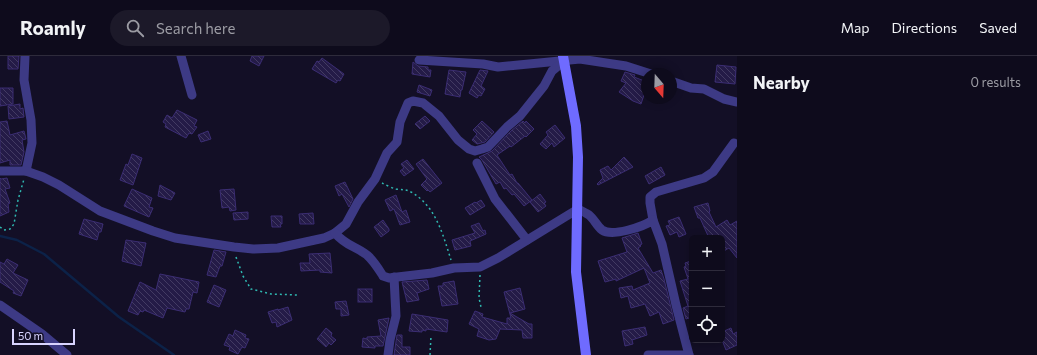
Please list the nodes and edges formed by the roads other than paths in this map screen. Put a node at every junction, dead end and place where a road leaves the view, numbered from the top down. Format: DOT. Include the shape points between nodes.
graph roads {
  1 [pos="25,56"];
  2 [pos="181,56"];
  3 [pos="563,58"];
  4 [pos="419,60"];
  5 [pos="641,71"];
  6 [pos="677,83"];
  7 [pos="192,95"];
  8 [pos="737,102"];
  9 [pos="736,143"];
  10 [pos="477,163"];
  11 [pos="0,171"];
  12 [pos="26,171"];
  13 [pos="578,209"];
  14 [pos="653,220"];
  15 [pos="335,233"];
  16 [pos="527,240"];
  17 [pos="394,277"];
  18 [pos="0,305"];
  19 [pos="67,355"];
  20 [pos="388,355"];
  21 [pos="586,355"];
  22 [pos="648,355"];
  23 [pos="689,355"];
  1 -- 12 [label="street" via="24,80 32,143"];
  2 -- 7 [label="street"];
  3 -- 4 [label="street" via="498,67"];
  3 -- 5 [label="street" via="619,64"];
  3 -- 13 [label="street" via="576,126"];
  3 -- 15 [label="street" via="520,116 488,147 482,149 469,149 458,140 439,116 423,103 408,103 400,122 397,142 387,153 375,179 346,224"];
  6 -- 8 [label="street" via="704,89"];
  9 -- 14 [label="street" via="713,172 704,178 656,192 650,197"];
  10 -- 16 [label="street" via="495,199"];
  11 -- 12 [label="street"];
  12 -- 15 [label="street" via="59,185 100,211 175,238 253,249 278,248 324,238"];
  13 -- 14 [label="street" via="590,215 602,230 614,233 648,224"];
  13 -- 16 [label="street"];
  13 -- 21 [label="street" via="576,272"];
  14 -- 23 [label="street" via="662,244"];
  15 -- 17 [label="street" via="341,241 366,254 383,276"];
  16 -- 17 [label="street" via="480,267 454,268"];
  17 -- 20 [label="street" via="396,316"];
  18 -- 19 [label="street"];
  22 -- 23 [label="street"];
}
